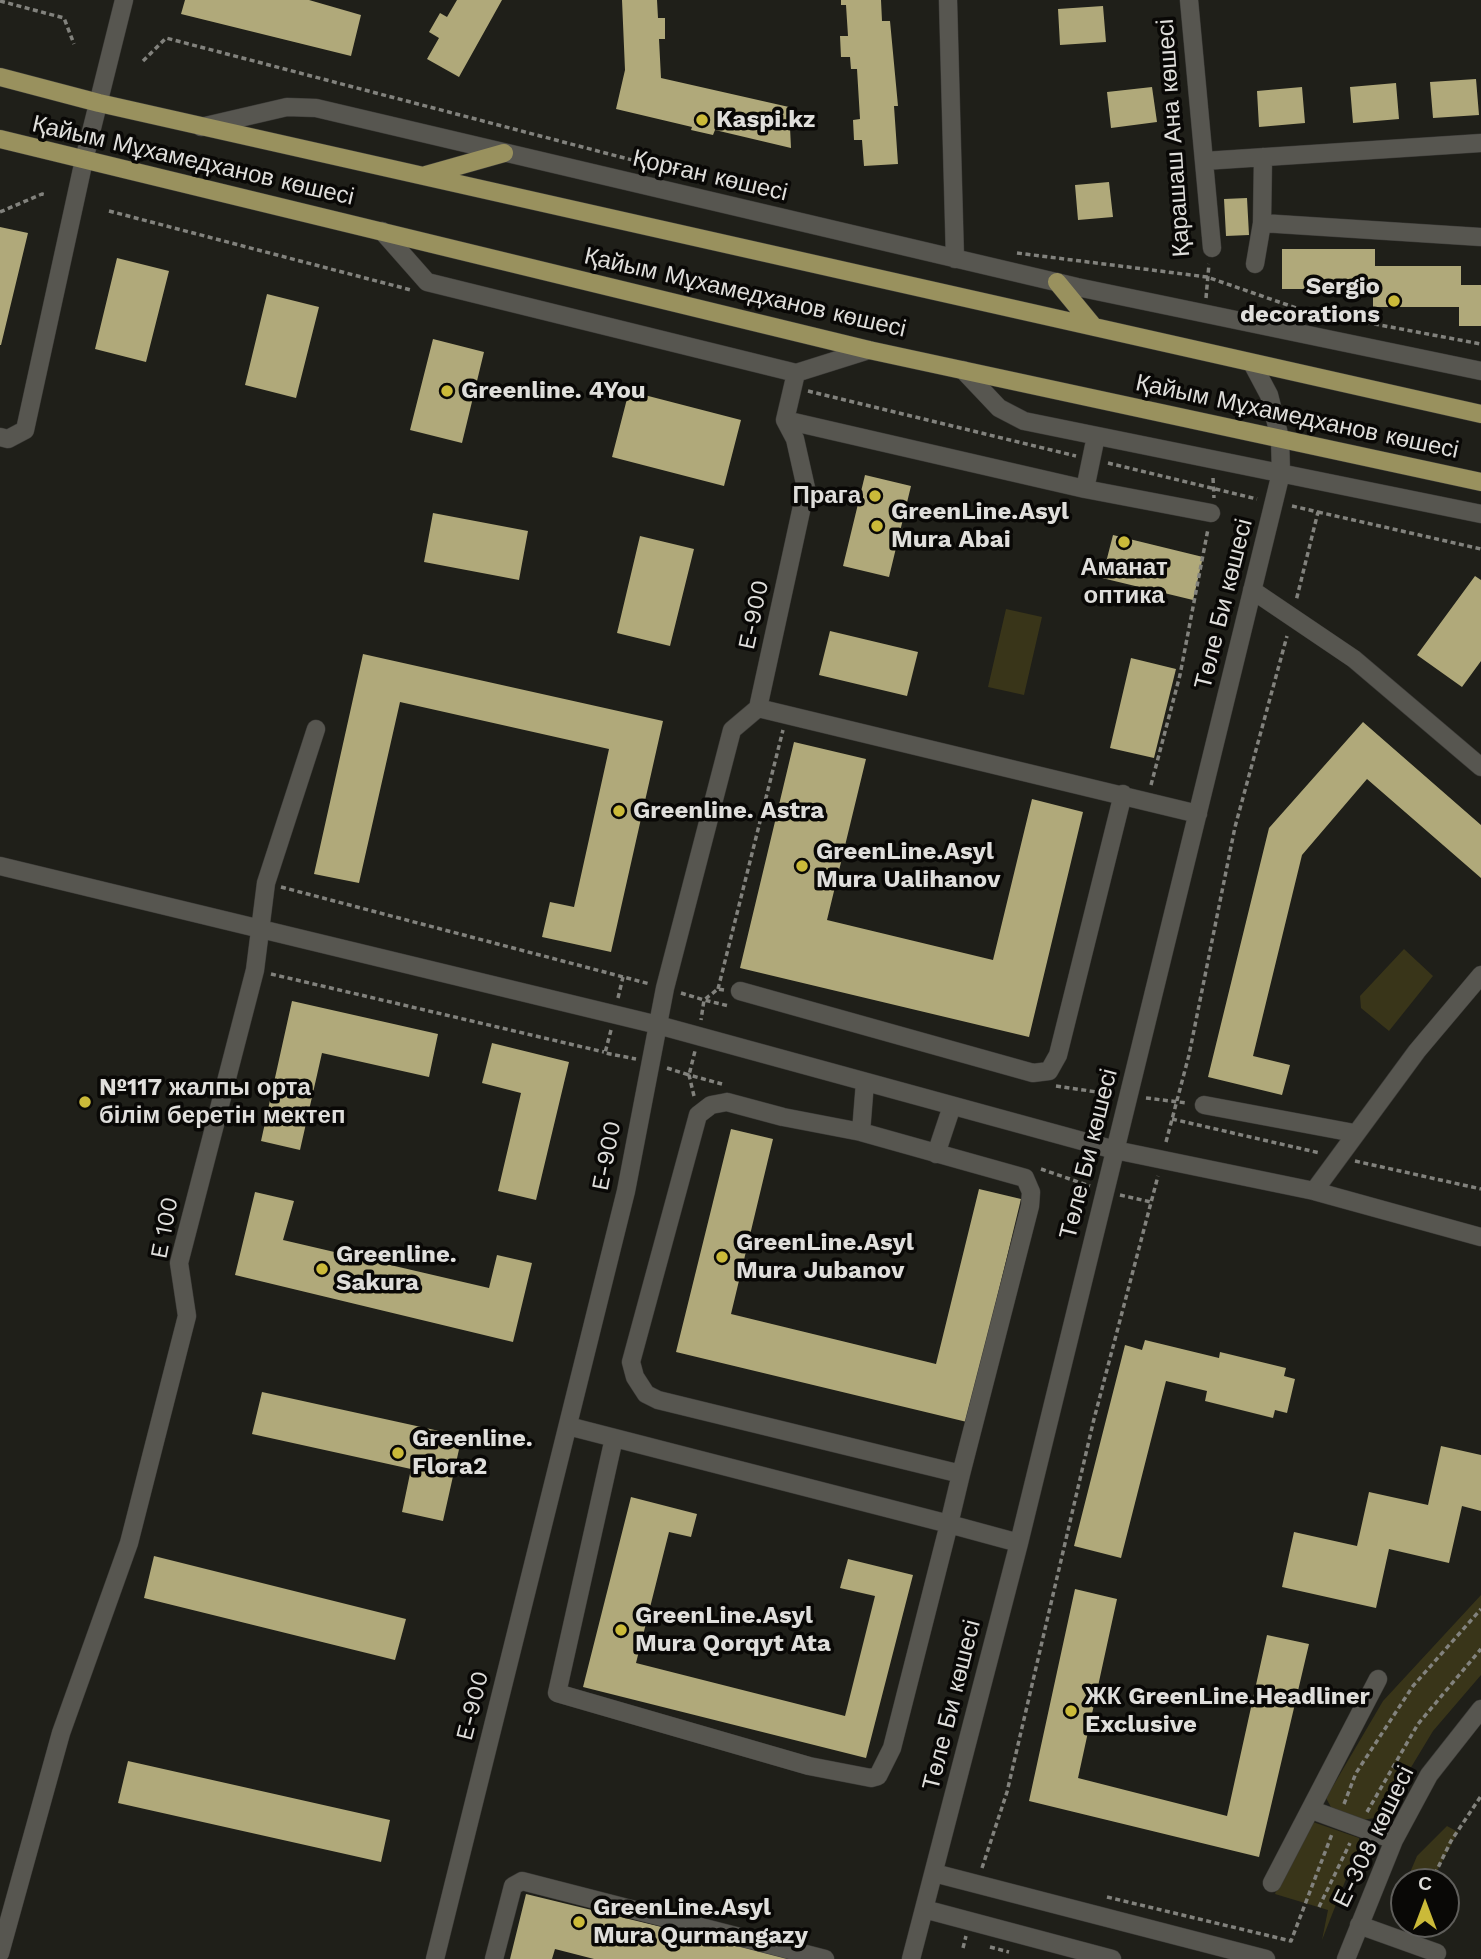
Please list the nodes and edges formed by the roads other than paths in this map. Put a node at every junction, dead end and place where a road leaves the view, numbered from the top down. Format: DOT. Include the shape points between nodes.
graph roads {
  1 [pos="124,0"];
  2 [pos="948,0"];
  3 [pos="1188,0"];
  4 [pos="0,77"];
  5 [pos="99,103"];
  6 [pos="201,127"];
  7 [pos="0,139"];
  8 [pos="1481,143"];
  9 [pos="504,153"];
  10 [pos="1263,157"];
  11 [pos="84,160"];
  12 [pos="1203,161"];
  13 [pos="423,176"];
  14 [pos="1262,223"];
  15 [pos="382,231"];
  16 [pos="1481,237"];
  17 [pos="1212,248"];
  18 [pos="955,259"];
  19 [pos="1255,264"];
  20 [pos="1057,282"];
  21 [pos="1094,327"];
  22 [pos="869,349"];
  23 [pos="1252,363"];
  24 [pos="963,370"];
  25 [pos="1481,371"];
  26 [pos="796,373"];
  27 [pos="1481,414"];
  28 [pos="785,420"];
  29 [pos="1096,436"];
  30 [pos="0,437"];
  31 [pos="1280,438"];
  32 [pos="1281,473"];
  33 [pos="1481,482"];
  34 [pos="1085,489"];
  35 [pos="1211,513"];
  36 [pos="1481,514"];
  37 [pos="1252,590"];
  38 [pos="758,708"];
  39 [pos="316,729"];
  40 [pos="1481,767"];
  41 [pos="1123,794"];
  42 [pos="1198,814"];
  43 [pos="0,866"];
  44 [pos="260,931"];
  45 [pos="1481,975"];
  46 [pos="740,991"];
  47 [pos="658,1025"];
  48 [pos="865,1082"];
  49 [pos="952,1105"];
  50 [pos="1204,1105"];
  51 [pos="861,1132"];
  52 [pos="1354,1133"];
  53 [pos="1115,1150"];
  54 [pos="936,1154"];
  55 [pos="1314,1191"];
  56 [pos="1481,1237"];
  57 [pos="568,1426"];
  58 [pos="614,1438"];
  59 [pos="961,1474"];
  60 [pos="949,1524"];
  61 [pos="1019,1543"];
  62 [pos="1378,1679"];
  63 [pos="1481,1709"];
  64 [pos="1312,1810"];
  65 [pos="1394,1840"];
  66 [pos="934,1873"];
  67 [pos="1272,1883"];
  68 [pos="924,1909"];
  69 [pos="1359,1925"];
  70 [pos="0,1953"];
  71 [pos="1437,1953"];
  72 [pos="435,1959"];
  73 [pos="494,1959"];
  74 [pos="825,1959"];
  75 [pos="911,1959"];
  76 [pos="1112,1959"];
  77 [pos="1265,1959"];
  78 [pos="1346,1959"];
  1 -- 5 [label="street"];
  2 -- 18 [label="street"];
  3 -- 12 [label="street, Қарашаш Ана көшесі"];
  4 -- 5 [label="main road, Қайым Мұхамедханов көшесі"];
  5 -- 6 [label="main road, Қайым Мұхамедханов көшесі"];
  5 -- 11 [label="street"];
  6 -- 9 [label="street, Қорған көшесі" via="287,107 316,108"];
  6 -- 13 [label="main road, Қайым Мұхамедханов көшесі"];
  7 -- 11 [label="main road, Қайым Мұхамедханов көшесі"];
  8 -- 10 [label="street"];
  9 -- 13 [label="main road"];
  9 -- 18 [label="street, Қорған көшесі"];
  10 -- 12 [label="street"];
  10 -- 14 [label="street"];
  11 -- 15 [label="main road, Қайым Мұхамедханов көшесі"];
  11 -- 30 [label="street" via="25,430 8,439"];
  12 -- 17 [label="street, Қарашаш Ана көшесі"];
  13 -- 21 [label="main road, Қайым Мұхамедханов көшесі"];
  14 -- 16 [label="street"];
  14 -- 19 [label="street"];
  15 -- 22 [label="main road, Қайым Мұхамедханов көшесі"];
  15 -- 26 [label="street" via="427,282"];
  18 -- 20 [label="street, Қорған көшесі"];
  20 -- 21 [label="main road"];
  20 -- 25 [label="street, Қорған көшесі"];
  21 -- 23 [label="main road, Қайым Мұхамедханов көшесі"];
  22 -- 24 [label="main road, Қайым Мұхамедханов көшесі"];
  22 -- 26 [label="street"];
  23 -- 27 [label="main road, Қайым Мұхамедханов көшесі"];
  23 -- 31 [label="street, Төле Би көшесі" via="1269,395"];
  24 -- 29 [label="street" via="999,408 1024,421"];
  24 -- 31 [label="main road, Қайым Мұхамедханов көшесі"];
  26 -- 28 [label="street"];
  28 -- 34 [label="street"];
  28 -- 38 [label="street, E-900" via="795,439 806,488"];
  29 -- 32 [label="street"];
  29 -- 34 [label="street"];
  31 -- 32 [label="street, Төле Би көшесі"];
  31 -- 33 [label="main road, Қайым Мұхамедханов көшесі"];
  32 -- 36 [label="street"];
  32 -- 37 [label="street, Төле Би көшесі"];
  34 -- 35 [label="street"];
  37 -- 40 [label="street" via="1354,659"];
  37 -- 42 [label="street, Төле Би көшесі"];
  38 -- 41 [label="street"];
  38 -- 47 [label="street, E-900" via="732,730"];
  39 -- 44 [label="street, E 100" via="266,883"];
  41 -- 42 [label="street"];
  41 -- 46 [label="street" via="1058,1055 1049,1071 1033,1073"];
  42 -- 53 [label="street, Төле Би көшесі"];
  43 -- 44 [label="street"];
  44 -- 47 [label="street"];
  44 -- 70 [label="street, E 100" via="255,970 179,1262 187,1316 129,1543 61,1733"];
  45 -- 52 [label="street"];
  47 -- 48 [label="street"];
  47 -- 57 [label="street, E-900" via="626,1191"];
  48 -- 49 [label="street"];
  48 -- 51 [label="street"];
  49 -- 53 [label="street"];
  49 -- 54 [label="street"];
  50 -- 52 [label="street"];
  51 -- 54 [label="street"];
  51 -- 59 [label="street" via="727,1102 711,1105 698,1115 631,1362 635,1377 646,1394 658,1400"];
  52 -- 55 [label="street"];
  53 -- 55 [label="street"];
  53 -- 61 [label="street, Төле Би көшесі"];
  54 -- 59 [label="street" via="1025,1178 1031,1192"];
  55 -- 56 [label="street"];
  57 -- 58 [label="street"];
  57 -- 72 [label="street, E-900"];
  58 -- 60 [label="street"];
  58 -- 60 [label="street" via="557,1693 809,1766 871,1778 883,1772"];
  59 -- 60 [label="street"];
  60 -- 61 [label="street"];
  61 -- 66 [label="street, Төле Би көшесі"];
  62 -- 64 [label="street"];
  63 -- 65 [label="street, Е-308 көшесі" via="1429,1775"];
  64 -- 65 [label="street"];
  64 -- 67 [label="street"];
  65 -- 69 [label="street, Е-308 көшесі"];
  66 -- 68 [label="street, Төле Би көшесі"];
  66 -- 77 [label="street"];
  68 -- 75 [label="street, Төле Би көшесі"];
  68 -- 76 [label="street"];
  69 -- 71 [label="street"];
  69 -- 78 [label="street, Е-308 көшесі"];
  73 -- 74 [label="street" via="513,1886 522,1881"];
}
